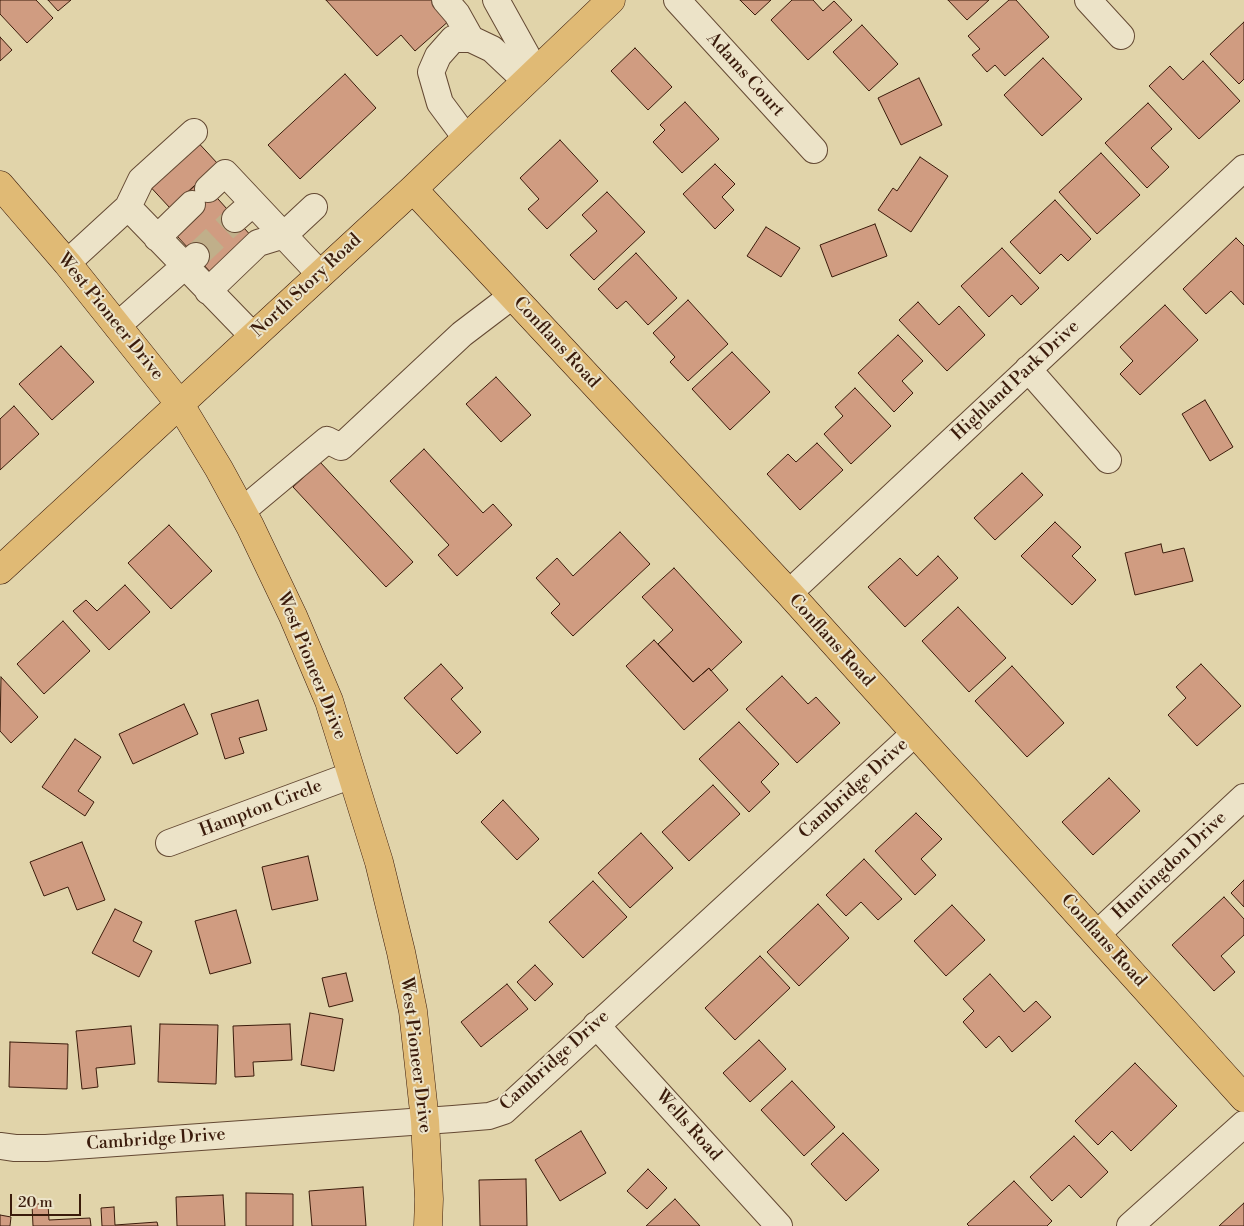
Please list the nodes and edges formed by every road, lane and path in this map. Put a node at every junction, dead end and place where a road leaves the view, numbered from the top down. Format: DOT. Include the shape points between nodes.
graph roads {
  1 [pos="445,0"];
  2 [pos="496,0"];
  3 [pos="677,0"];
  4 [pos="1088,0"];
  5 [pos="601,3"];
  6 [pos="1121,36"];
  7 [pos="471,39"];
  8 [pos="531,76"];
  9 [pos="194,132"];
  10 [pos="466,138"];
  11 [pos="814,150"];
  12 [pos="1244,168"];
  13 [pos="0,185"];
  14 [pos="413,189"];
  15 [pos="128,207"];
  16 [pos="314,208"];
  17 [pos="284,235"];
  18 [pos="157,238"];
  19 [pos="190,261"];
  20 [pos="67,263"];
  21 [pos="320,274"];
  22 [pos="208,291"];
  23 [pos="512,296"];
  24 [pos="117,326"];
  25 [pos="252,336"];
  26 [pos="1028,369"];
  27 [pos="179,403"];
  28 [pos="1108,460"];
  29 [pos="242,511"];
  30 [pos="0,570"];
  31 [pos="789,593"];
  32 [pos="915,734"];
  33 [pos="352,774"];
  34 [pos="1244,797"];
  35 [pos="170,843"];
  36 [pos="1097,934"];
  37 [pos="596,1025"];
  38 [pos="1244,1098"];
  39 [pos="425,1121"];
  40 [pos="1244,1124"];
  41 [pos="0,1146"];
  42 [pos="428,1226"];
  43 [pos="779,1226"];
  44 [pos="1130,1226"];
  1 -- 7 [label="street"];
  2 -- 8 [label="street"];
  3 -- 11 [label="street, Adams Court"];
  4 -- 6 [label="street"];
  5 -- 8 [label="main road, North Story Road"];
  7 -- 8 [label="street" via="492,49"];
  7 -- 10 [label="street" via="454,39 438,56 431,72 440,104"];
  8 -- 10 [label="main road, North Story Road"];
  9 -- 15 [label="street" via="141,180"];
  10 -- 14 [label="main road, North Story Road"];
  12 -- 26 [label="street, Highland Park Drive"];
  13 -- 20 [label="main road, West Pioneer Drive"];
  14 -- 21 [label="main road, North Story Road"];
  14 -- 23 [label="main road, Conflans Road"];
  15 -- 18 [label="street"];
  15 -- 20 [label="street"];
  16 -- 17 [label="street"];
  17 -- 18 [label="street" via="244,211 225,173"];
  17 -- 21 [label="street"];
  17 -- 22 [label="street" via="258,243"];
  18 -- 19 [label="street"];
  19 -- 22 [label="street"];
  19 -- 24 [label="street"];
  20 -- 24 [label="main road, West Pioneer Drive"];
  21 -- 25 [label="main road, North Story Road"];
  22 -- 25 [label="street"];
  23 -- 29 [label="street" via="462,334 341,447 327,440"];
  23 -- 31 [label="main road, Conflans Road"];
  24 -- 27 [label="main road, West Pioneer Drive"];
  25 -- 27 [label="main road, North Story Road"];
  26 -- 28 [label="street"];
  26 -- 31 [label="street, Highland Park Drive"];
  27 -- 29 [label="main road, West Pioneer Drive"];
  27 -- 30 [label="main road, North Story Road"];
  29 -- 33 [label="main road, West Pioneer Drive" via="293,616 328,701"];
  31 -- 32 [label="main road, Conflans Road"];
  32 -- 36 [label="main road, Conflans Road"];
  32 -- 37 [label="street, Cambridge Drive"];
  33 -- 35 [label="street, Hampton Circle"];
  33 -- 39 [label="main road, West Pioneer Drive" via="379,862 401,952 413,1010"];
  34 -- 36 [label="street, Huntingdon Drive"];
  36 -- 38 [label="main road, Conflans Road"];
  37 -- 39 [label="street, Cambridge Drive" via="504,1111 489,1116"];
  37 -- 43 [label="street, Wells Road"];
  39 -- 41 [label="street, Cambridge Drive" via="46,1148"];
  39 -- 42 [label="main road, West Pioneer Drive"];
  40 -- 44 [label="street"];
}
